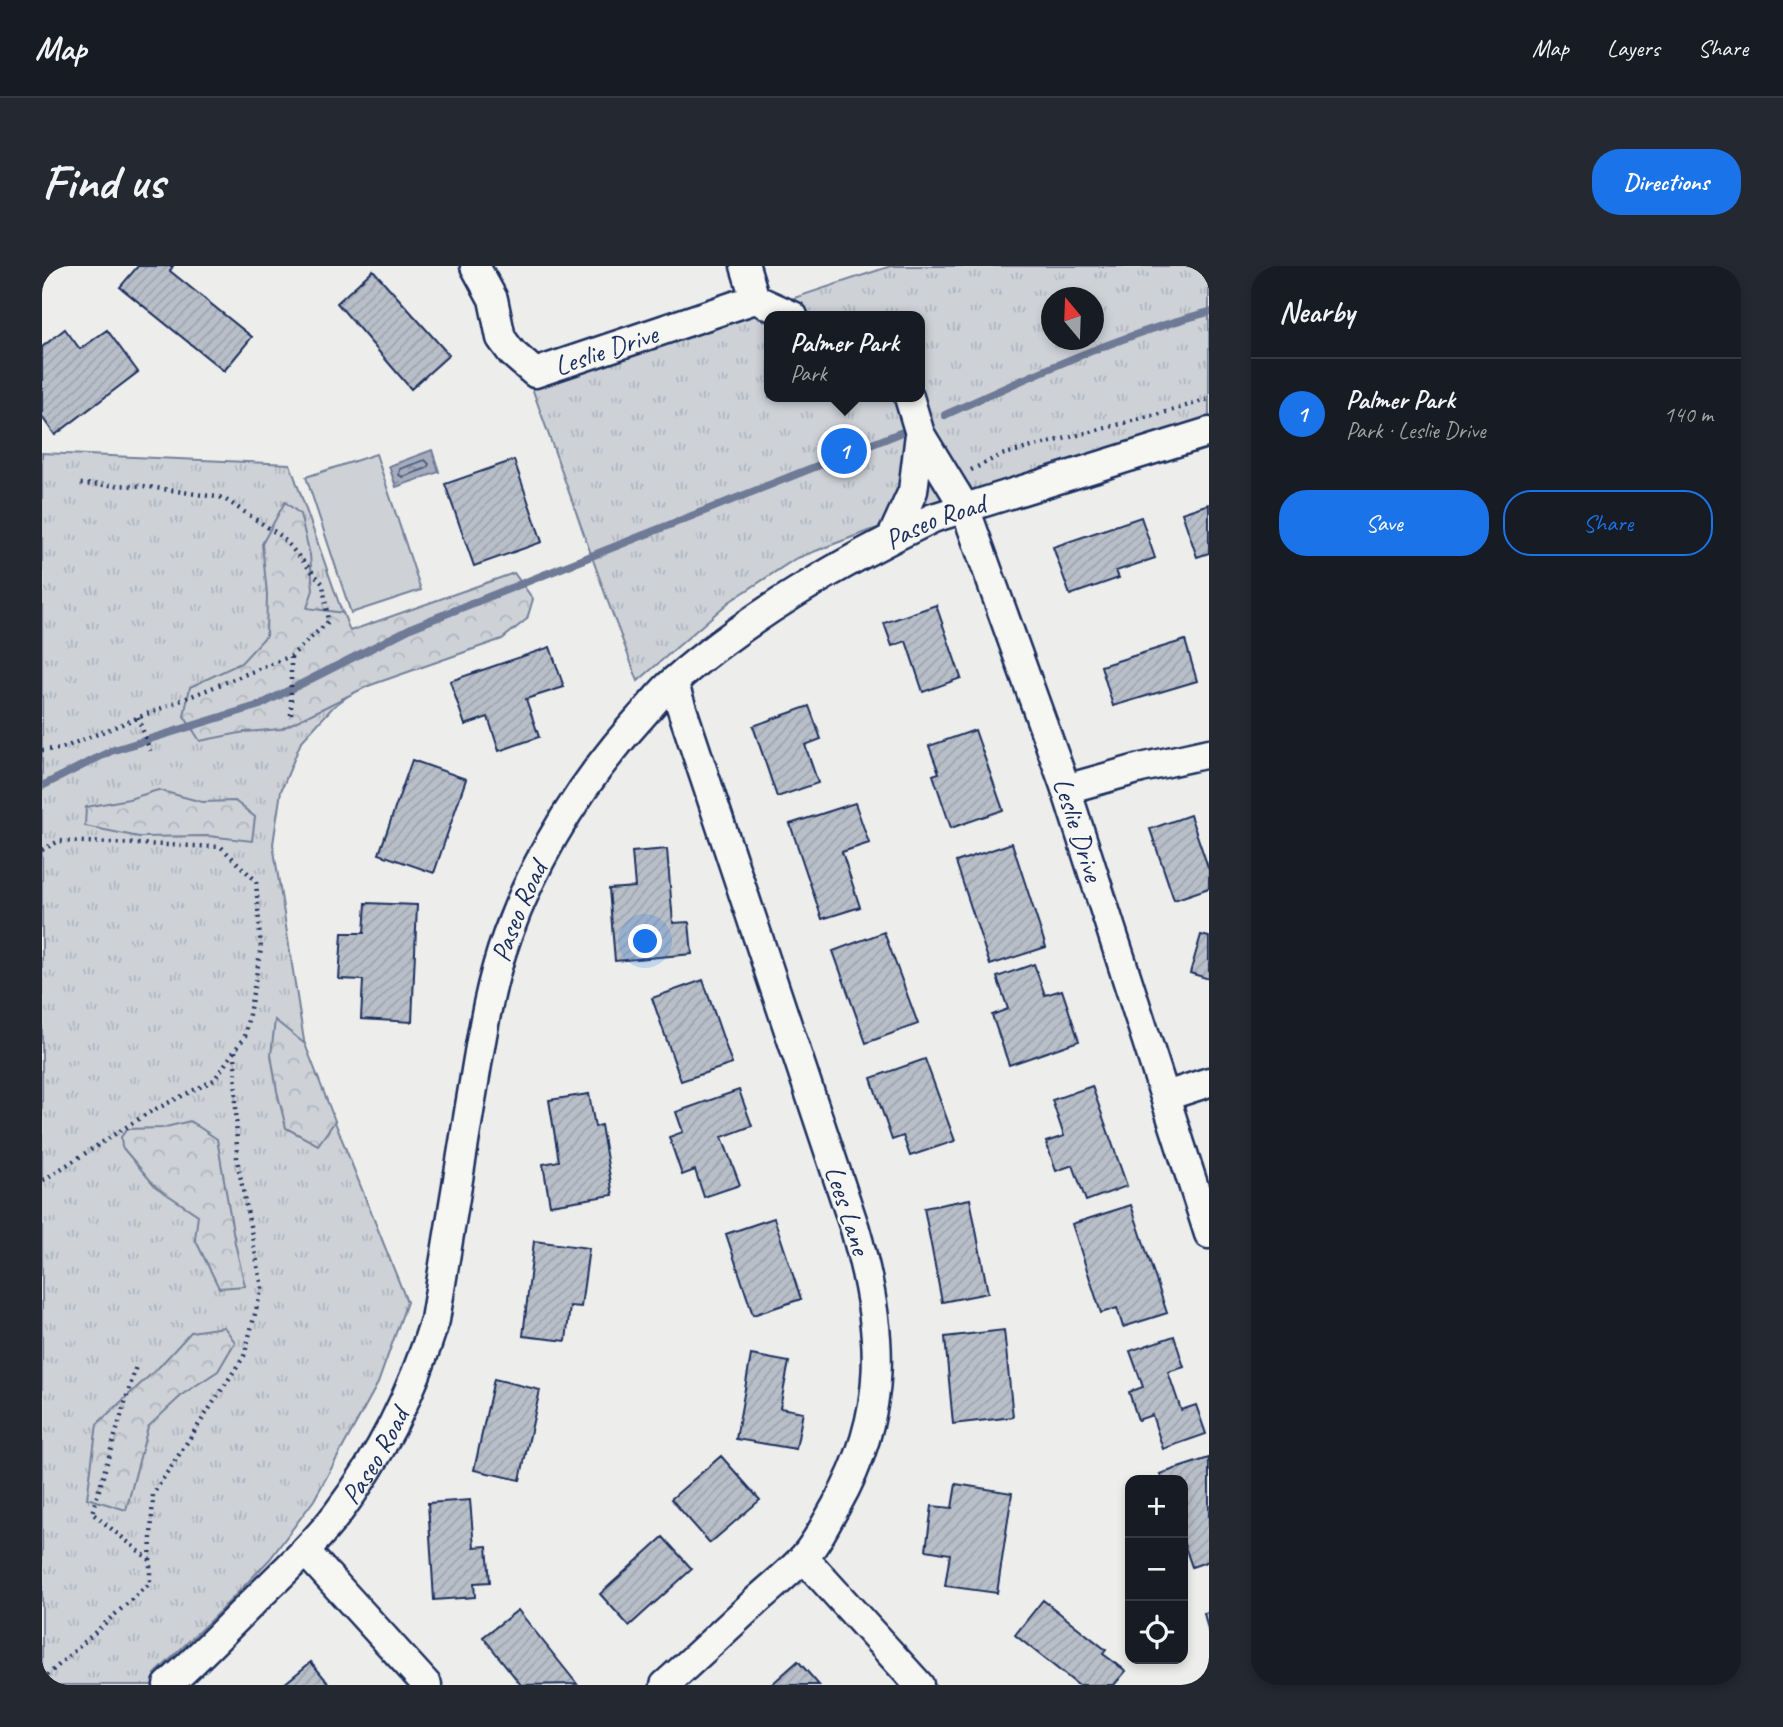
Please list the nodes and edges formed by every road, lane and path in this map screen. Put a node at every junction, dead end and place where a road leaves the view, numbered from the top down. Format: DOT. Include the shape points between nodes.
graph roads {
  1 [pos="475,266"];
  2 [pos="745,266"];
  3 [pos="755,299"];
  4 [pos="782,311"];
  5 [pos="1209,399"];
  6 [pos="910,402"];
  7 [pos="1209,432"];
  8 [pos="920,434"];
  9 [pos="80,484"];
  10 [pos="965,508"];
  11 [pos="892,537"];
  12 [pos="291,656"];
  13 [pos="673,682"];
  14 [pos="138,718"];
  15 [pos="291,719"];
  16 [pos="42,750"];
  17 [pos="150,751"];
  18 [pos="1209,752"];
  19 [pos="1066,789"];
  20 [pos="42,850"];
  21 [pos="234,1051"];
  22 [pos="1209,1082"];
  23 [pos="1166,1096"];
  24 [pos="42,1181"];
  25 [pos="1209,1234"];
  26 [pos="136,1366"];
  27 [pos="305,1551"];
  28 [pos="804,1558"];
  29 [pos="150,1560"];
  30 [pos="42,1680"];
  31 [pos="168,1685"];
  32 [pos="427,1685"];
  33 [pos="665,1685"];
  34 [pos="919,1685"];
  1 -- 3 [label="street, Leslie Drive" via="494,299 501,338 535,373"];
  2 -- 3 [label="street"];
  3 -- 4 [label="street"];
  5 -- 10 [label="path" via="1001,455 964,474"];
  6 -- 8 [label="street, Leslie Drive"];
  7 -- 10 [label="street, Paseo Road"];
  8 -- 10 [label="street, Leslie Drive"];
  8 -- 11 [label="street, Leslie Drive" via="913,491"];
  9 -- 12 [label="path" via="143,486 223,498 281,536 323,584 328,622"];
  10 -- 11 [label="street, Paseo Road"];
  10 -- 19 [label="street, Leslie Drive"];
  11 -- 13 [label="street, Paseo Road" via="768,611"];
  12 -- 14 [label="path"];
  12 -- 15 [label="path"];
  13 -- 27 [label="street, Paseo Road" via="629,729 576,800 524,894 484,1020 435,1320 421,1365 400,1414 366,1473"];
  13 -- 28 [label="street, Lees Lane" via="855,1229 873,1304 877,1380 862,1452"];
  14 -- 16 [label="path" via="60,749"];
  14 -- 17 [label="path"];
  18 -- 19 [label="street"];
  19 -- 23 [label="street, Leslie Drive"];
  20 -- 21 [label="path" via="60,841 221,847 256,881 261,949 245,1036"];
  21 -- 24 [label="path" via="214,1080 148,1113"];
  21 -- 29 [label="path" via="237,1159 262,1287 244,1356 153,1494"];
  22 -- 23 [label="street"];
  23 -- 25 [label="street, Leslie Drive"];
  26 -- 29 [label="path" via="92,1513"];
  27 -- 31 [label="street, Paseo Road"];
  27 -- 32 [label="street"];
  28 -- 33 [label="street, Lees Lane"];
  28 -- 34 [label="street"];
  29 -- 30 [label="path" via="150,1583"];
}
